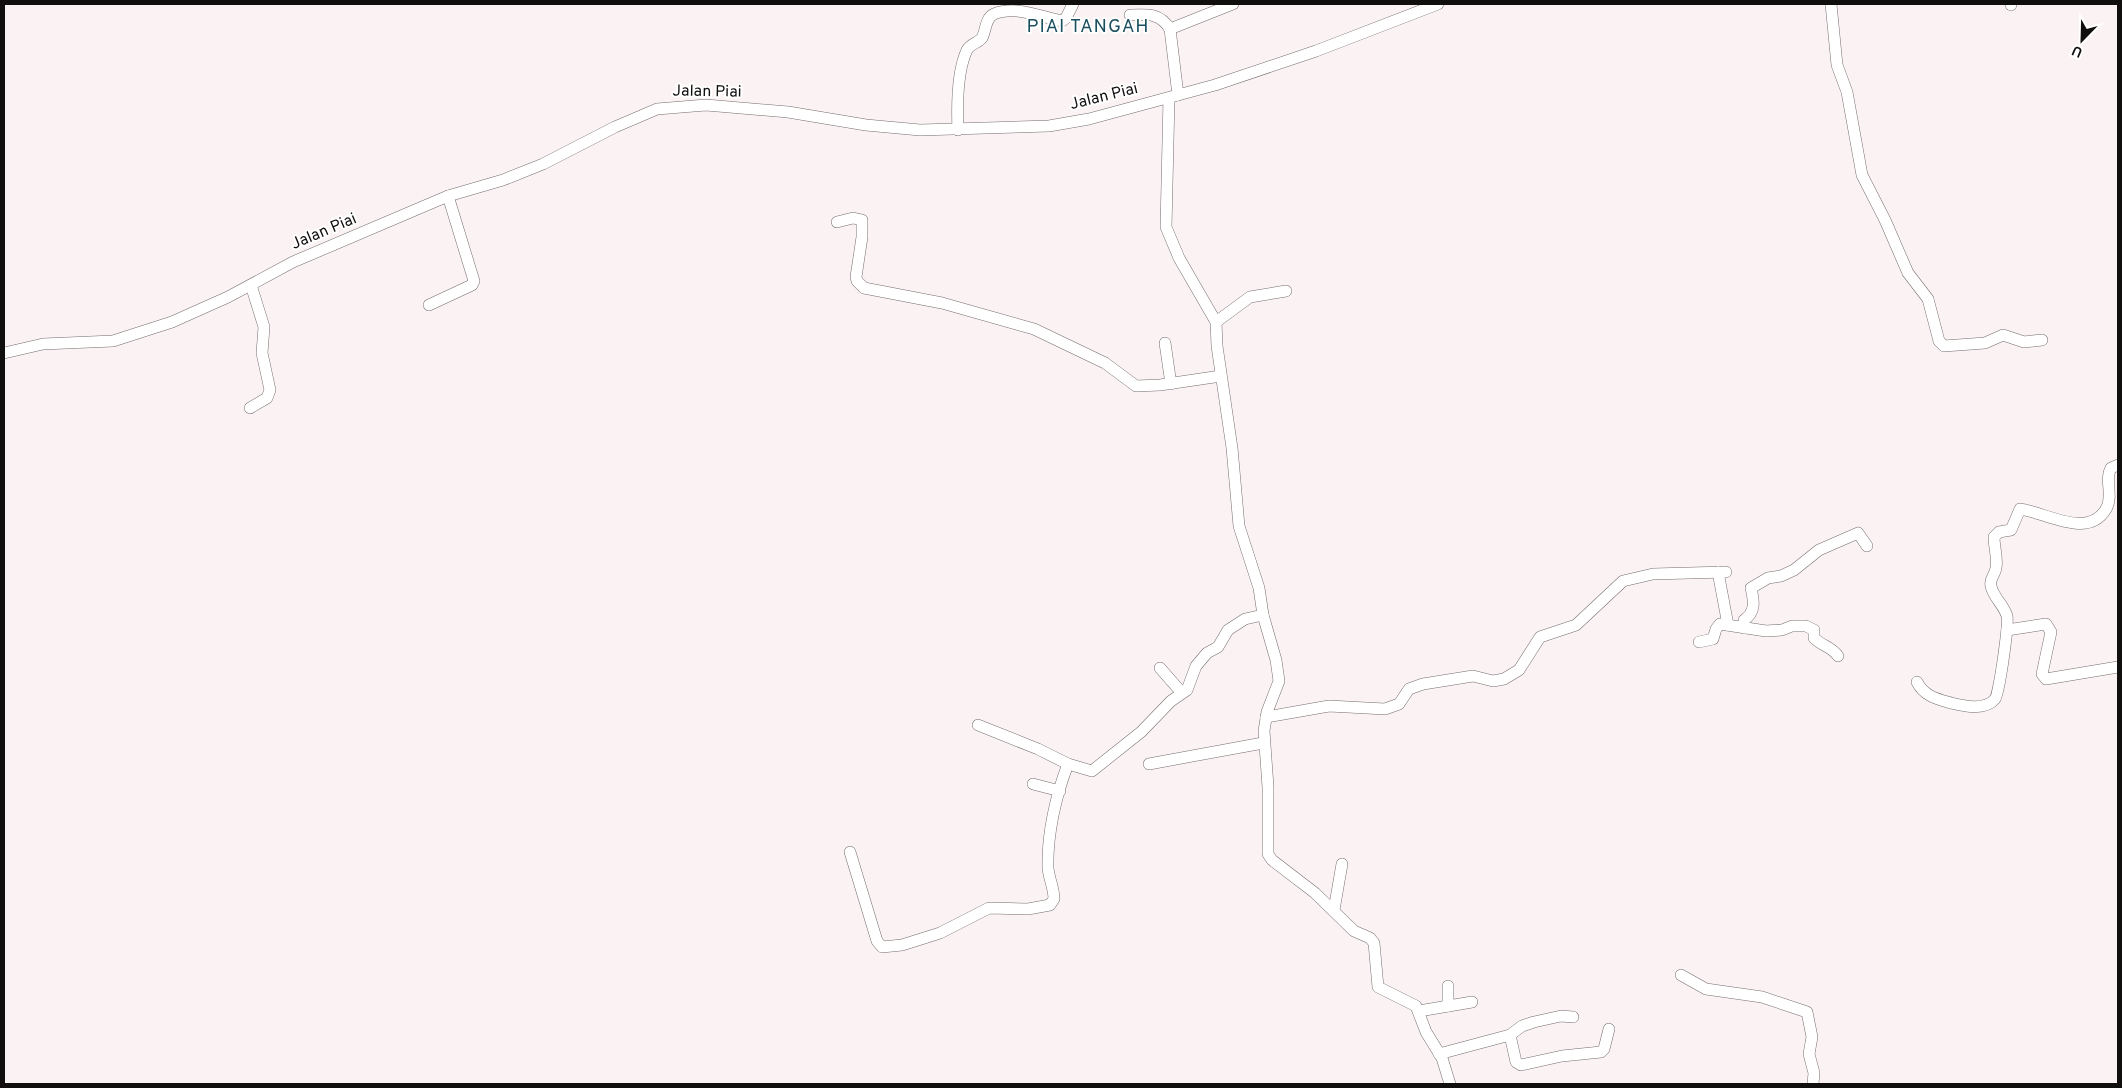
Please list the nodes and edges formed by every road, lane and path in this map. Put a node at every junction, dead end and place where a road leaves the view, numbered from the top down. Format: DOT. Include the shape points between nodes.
graph roads {
  1 [pos="1072,4"];
  2 [pos="1233,4"];
  3 [pos="1438,4"];
  4 [pos="1831,4"];
  5 [pos="1130,15"];
  6 [pos="1170,29"];
  7 [pos="1174,96"];
  8 [pos="958,130"];
  9 [pos="448,196"];
  10 [pos="837,222"];
  11 [pos="251,285"];
  12 [pos="1286,291"];
  13 [pos="429,305"];
  14 [pos="1216,322"];
  15 [pos="2042,340"];
  16 [pos="1165,343"];
  17 [pos="4,353"];
  18 [pos="1221,376"];
  19 [pos="1171,384"];
  20 [pos="250,408"];
  21 [pos="2118,465"];
  22 [pos="1867,546"];
  23 [pos="1263,615"];
  24 [pos="1728,625"];
  25 [pos="1744,628"];
  26 [pos="2007,630"];
  27 [pos="1699,642"];
  28 [pos="1838,656"];
  29 [pos="2118,667"];
  30 [pos="1160,668"];
  31 [pos="1917,682"];
  32 [pos="1182,693"];
  33 [pos="1266,717"];
  34 [pos="978,725"];
  35 [pos="1263,743"];
  36 [pos="1068,764"];
  37 [pos="1149,764"];
  38 [pos="1033,784"];
  39 [pos="1060,791"];
  40 [pos="850,852"];
  41 [pos="1342,864"];
  42 [pos="1334,910"];
  43 [pos="1681,975"];
  44 [pos="1448,986"];
  45 [pos="1472,1002"];
  46 [pos="1448,1006"];
  47 [pos="1418,1012"];
  48 [pos="1574,1017"];
  49 [pos="1608,1029"];
  50 [pos="1510,1036"];
  51 [pos="1439,1054"];
  52 [pos="1450,1084"];
  53 [pos="1813,1084"];
  1 -- 8 [label="street" via="1062,21 1018,12 989,18 981,39 967,51 957,103"];
  2 -- 6 [label="street"];
  3 -- 7 [label="street, Jalan Piai" via="1307,54"];
  4 -- 15 [label="street" via="1837,65 1847,92 1862,175 1908,273 1928,300 1939,341 1944,346 1963,346 1985,343 2003,335 2024,342"];
  5 -- 6 [label="street" via="1158,16"];
  6 -- 7 [label="street"];
  7 -- 8 [label="street, Jalan Piai" via="1066,124"];
  7 -- 14 [label="street" via="1166,227"];
  8 -- 9 [label="street, Jalan Piai" via="891,128 788,112 706,105 675,106 644,114 504,180"];
  9 -- 11 [label="street, Jalan Piai" via="293,262"];
  9 -- 13 [label="street" via="474,281 472,285"];
  10 -- 19 [label="street" via="853,218 862,220 856,277 864,288 942,303 1020,325 1105,363 1136,386"];
  11 -- 17 [label="street, Jalan Piai" via="193,314 132,336 113,341 43,344"];
  11 -- 20 [label="street" via="264,327 263,360 270,390 267,398"];
  12 -- 14 [label="street" via="1256,294"];
  14 -- 18 [label="street"];
  16 -- 19 [label="street"];
  18 -- 19 [label="street"];
  18 -- 23 [label="street" via="1239,526 1259,588"];
  21 -- 26 [label="street" via="2109,472 2110,498 2106,509 2096,519 2069,523 2020,509 2011,530 1999,532 1994,537 1996,568 1991,588 2006,612"];
  22 -- 25 [label="street" via="1858,533 1850,535 1819,550 1794,570 1758,583 1751,588 1755,604 1750,616 1744,620"];
  23 -- 32 [label="street" via="1228,630 1218,648 1207,653 1196,666 1187,690"];
  23 -- 33 [label="street" via="1279,681"];
  24 -- 25 [label="street"];
  24 -- 27 [label="street" via="1720,624 1713,639"];
  24 -- 33 [label="street" via="1722,572 1648,574 1623,581 1576,625 1540,637 1519,670 1504,679 1493,681 1474,676 1423,684 1409,689 1400,704 1385,709 1329,706"];
  25 -- 28 [label="street" via="1774,631 1806,626 1814,630 1814,638 1833,649"];
  26 -- 29 [label="street" via="2037,624 2046,624 2050,628 2042,674 2046,679"];
  26 -- 31 [label="street" via="1999,690 1990,703 1966,707 1937,699 1921,691"];
  30 -- 32 [label="street"];
  32 -- 36 [label="street" via="1097,768 1088,771"];
  33 -- 35 [label="street"];
  34 -- 36 [label="street"];
  35 -- 37 [label="street"];
  35 -- 42 [label="street" via="1268,787 1268,854"];
  36 -- 39 [label="street"];
  38 -- 39 [label="street"];
  39 -- 40 [label="street" via="1048,860 1054,899 1042,908 989,908 940,933 902,945 882,947 877,941"];
  41 -- 42 [label="street"];
  42 -- 47 [label="street" via="1354,931 1374,943 1378,987 1411,1002"];
  43 -- 53 [label="street" via="1706,989 1762,997 1807,1012 1812,1037 1809,1049"];
  44 -- 46 [label="street"];
  45 -- 46 [label="street"];
  46 -- 47 [label="street"];
  47 -- 51 [label="street"];
  48 -- 50 [label="street" via="1561,1016 1534,1022 1522,1026"];
  49 -- 50 [label="street" via="1601,1052 1521,1065 1516,1062"];
  50 -- 51 [label="street"];
  51 -- 52 [label="street"];
}
